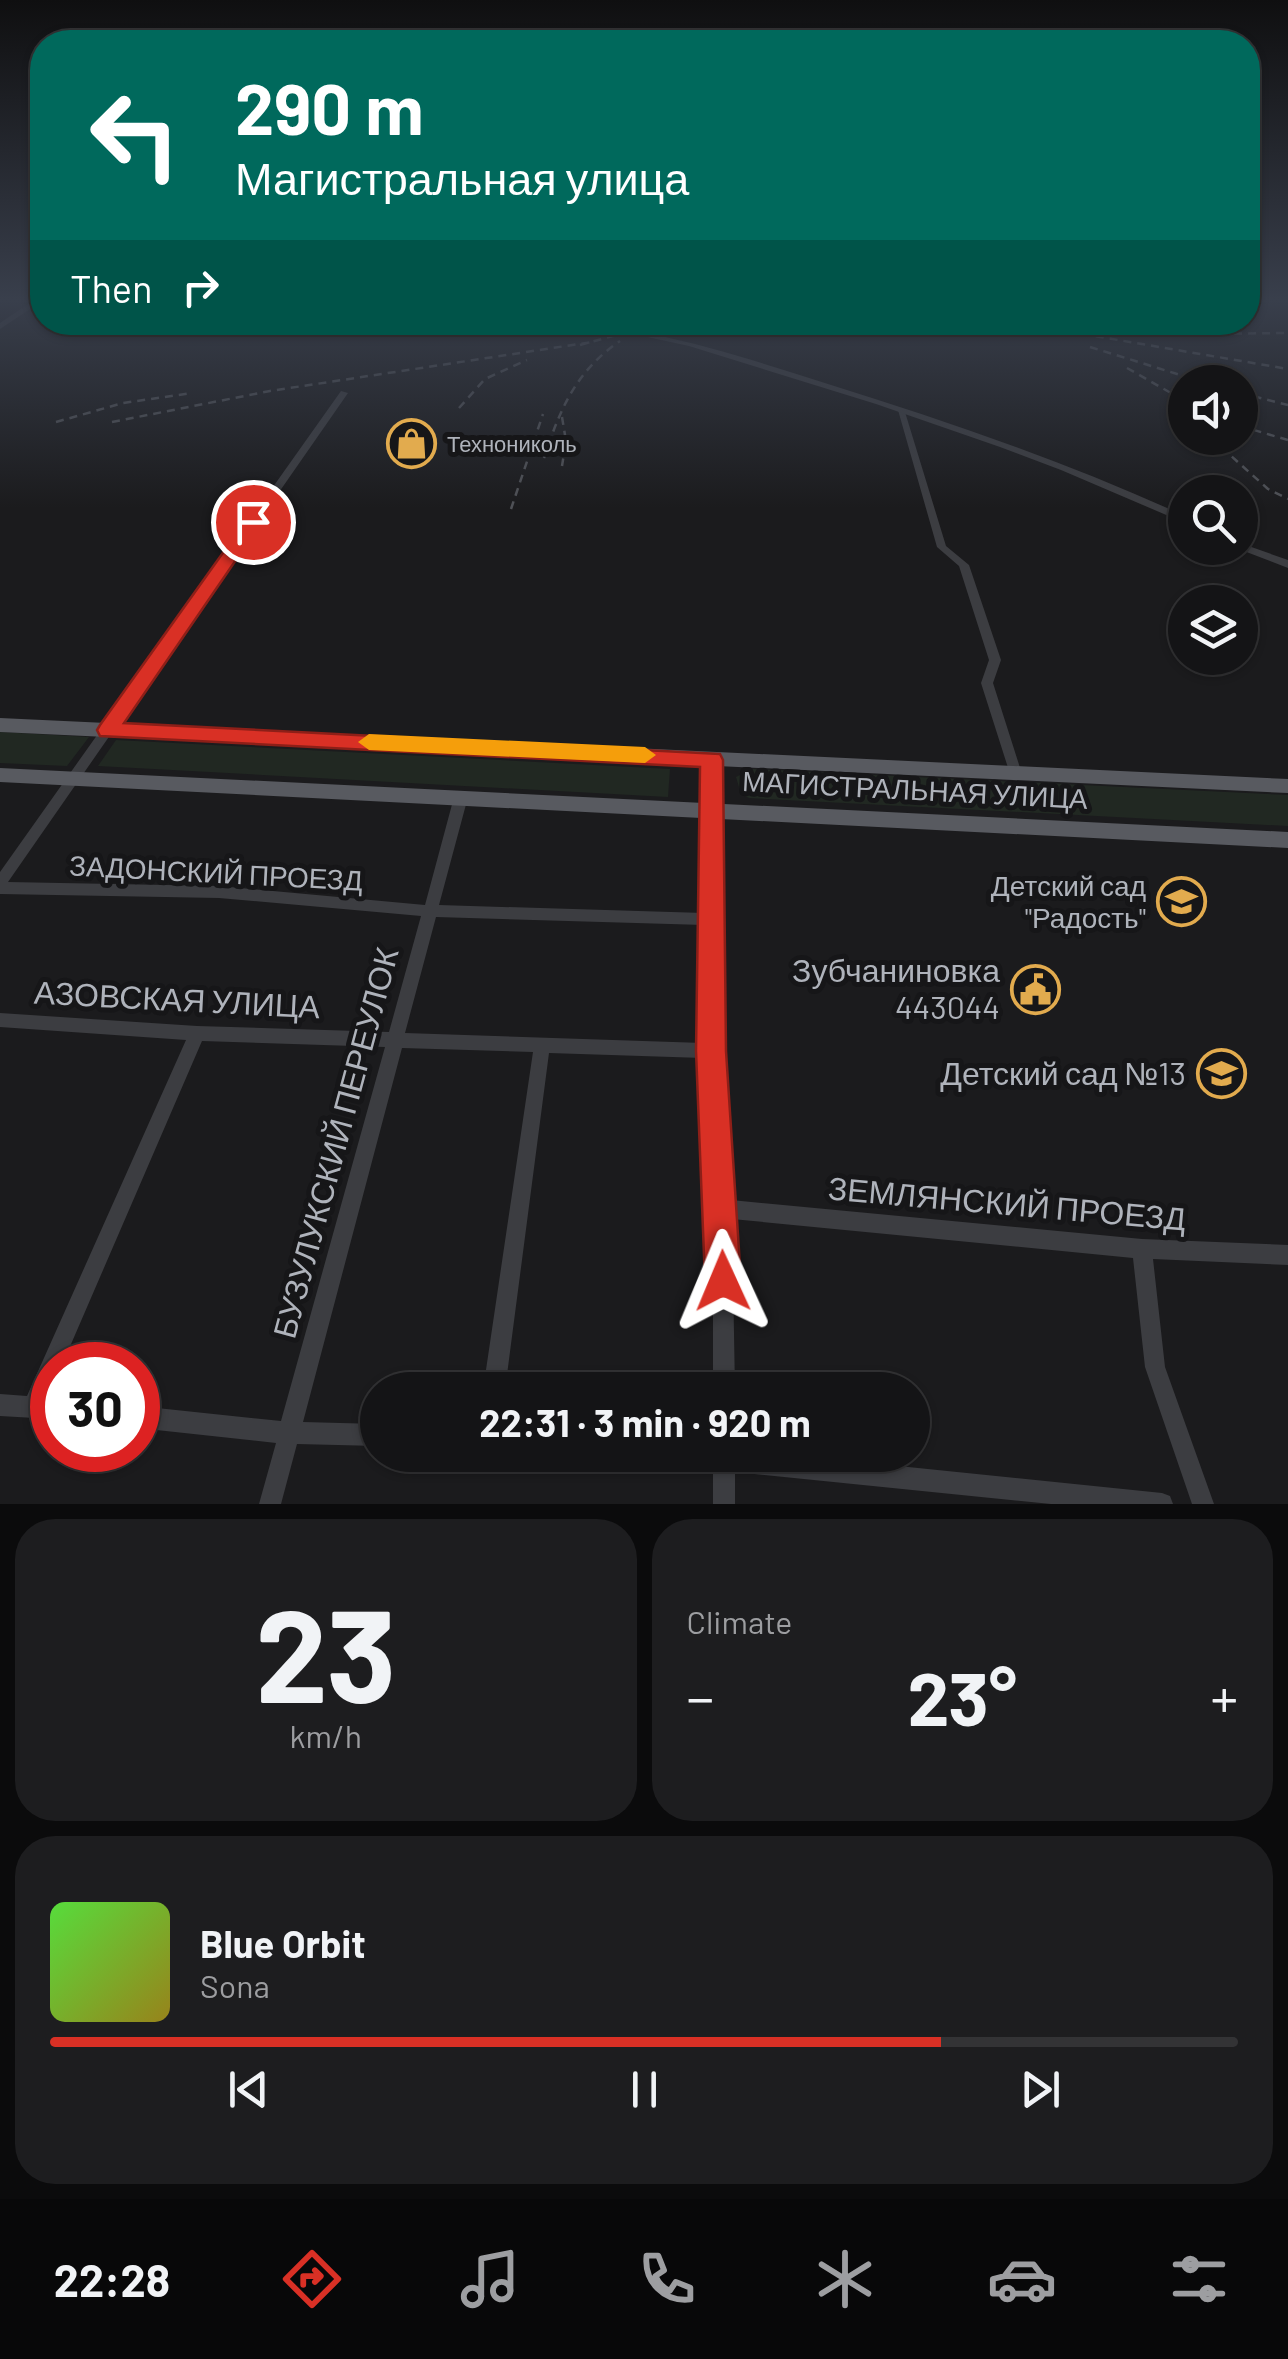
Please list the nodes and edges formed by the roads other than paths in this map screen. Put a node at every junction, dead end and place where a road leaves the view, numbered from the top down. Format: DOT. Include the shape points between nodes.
graph roads {
  1 [pos="766,368"];
  2 [pos="344,393"];
  3 [pos="902,412"];
  4 [pos="1168,512"];
  5 [pos="1258,553"];
  6 [pos="1288,564"];
  7 [pos="0,725"];
  8 [pos="108,730"];
  9 [pos="712,760"];
  10 [pos="1016,774"];
  11 [pos="0,775"];
  12 [pos="76,779"];
  13 [pos="1288,786"];
  14 [pos="461,797"];
  15 [pos="712,810"];
  16 [pos="1288,840"];
  17 [pos="0,885"];
  18 [pos="430,911"];
  19 [pos="712,920"];
  20 [pos="0,1020"];
  21 [pos="197,1033"];
  22 [pos="395,1041"];
  23 [pos="542,1047"];
  24 [pos="711,1051"];
  25 [pos="722,1208"];
  26 [pos="1142,1250"];
  27 [pos="1288,1254"];
  28 [pos="70,1342"];
  29 [pos="497,1372"];
  30 [pos="724,1372"];
  31 [pos="0,1405"];
  32 [pos="30,1406"];
  33 [pos="160,1419"];
  34 [pos="289,1433"];
  35 [pos="360,1435"];
  36 [pos="724,1472"];
  37 [pos="864,1472"];
  38 [pos="270,1504"];
  39 [pos="724,1504"];
  40 [pos="1162,1504"];
  41 [pos="1203,1504"];
  1 -- 3 [label="street"];
  2 -- 8 [label="street"];
  3 -- 4 [label="street" via="1078,472"];
  3 -- 10 [label="street" via="942,548 964,566 995,660 987,683"];
  5 -- 6 [label="street"];
  7 -- 8 [label="main road, МАГИСТРАЛЬНАЯ УЛИЦА"];
  8 -- 9 [label="main road, МАГИСТРАЛЬНАЯ УЛИЦА"];
  8 -- 12 [label="street"];
  9 -- 10 [label="main road, МАГИСТРАЛЬНАЯ УЛИЦА"];
  9 -- 15 [label="street"];
  10 -- 13 [label="main road, МАГИСТРАЛЬНАЯ УЛИЦА"];
  11 -- 12 [label="main road, МАГИСТРАЛЬНАЯ УЛИЦА"];
  12 -- 14 [label="main road, МАГИСТРАЛЬНАЯ УЛИЦА"];
  12 -- 17 [label="street"];
  14 -- 15 [label="main road, МАГИСТРАЛЬНАЯ УЛИЦА"];
  14 -- 18 [label="street, БУЗУЛУКСКИЙ ПЕРЕУЛОК"];
  15 -- 16 [label="main road, МАГИСТРАЛЬНАЯ УЛИЦА"];
  15 -- 19 [label="street"];
  17 -- 18 [label="street, ЗАДОНСКИЙ ПРОЕЗД" via="220,892"];
  18 -- 19 [label="street, ЗАДОНСКИЙ ПРОЕЗД"];
  18 -- 22 [label="street, БУЗУЛУКСКИЙ ПЕРЕУЛОК"];
  19 -- 24 [label="street"];
  20 -- 21 [label="street, АЗОВСКАЯ УЛИЦА"];
  21 -- 22 [label="street, АЗОВСКАЯ УЛИЦА"];
  21 -- 28 [label="street"];
  22 -- 23 [label="street, АЗОВСКАЯ УЛИЦА"];
  22 -- 34 [label="street, БУЗУЛУКСКИЙ ПЕРЕУЛОК"];
  23 -- 24 [label="street, АЗОВСКАЯ УЛИЦА"];
  23 -- 29 [label="street"];
  24 -- 25 [label="street"];
  25 -- 26 [label="street, ЗЕМЛЯНСКИЙ ПРОЕЗД"];
  25 -- 30 [label="street"];
  26 -- 27 [label="street, ЗЕМЛЯНСКИЙ ПРОЕЗД"];
  26 -- 41 [label="street" via="1154,1367"];
  31 -- 32 [label="street"];
  33 -- 34 [label="street"];
  34 -- 35 [label="street"];
  34 -- 38 [label="street, БУЗУЛУКСКИЙ ПЕРЕУЛОК"];
  36 -- 39 [label="street"];
  37 -- 40 [label="street"];
}
